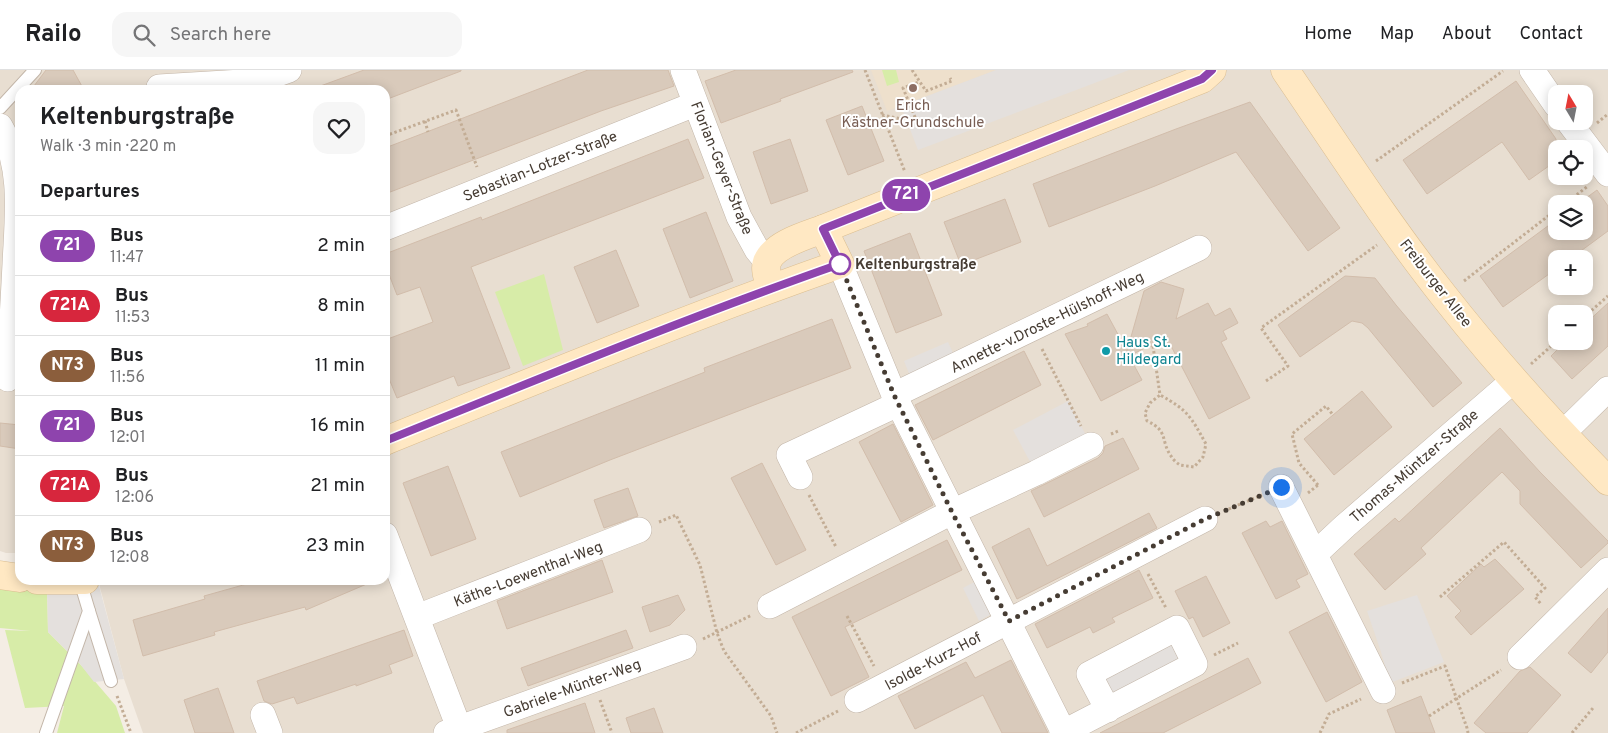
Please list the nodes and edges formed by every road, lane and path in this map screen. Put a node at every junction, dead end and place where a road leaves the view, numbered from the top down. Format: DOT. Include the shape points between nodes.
graph roads {
  1 [pos="35,70"];
  2 [pos="288,70"];
  3 [pos="684,70"];
  4 [pos="865,70"];
  5 [pos="912,70"];
  6 [pos="1212,70"];
  7 [pos="1285,70"];
  8 [pos="1532,70"];
  9 [pos="1503,71"];
  10 [pos="950,78"];
  11 [pos="919,82"];
  12 [pos="21,85"];
  13 [pos="260,85"];
  14 [pos="15,92"];
  15 [pos="1548,93"];
  16 [pos="696,104"];
  17 [pos="0,108"];
  18 [pos="882,114"];
  19 [pos="424,121"];
  20 [pos="917,122"];
  21 [pos="925,124"];
  22 [pos="0,126"];
  23 [pos="1575,130"];
  24 [pos="428,132"];
  25 [pos="390,134"];
  26 [pos="1607,173"];
  27 [pos="15,174"];
  28 [pos="1357,174"];
  29 [pos="485,189"];
  30 [pos="914,192"];
  31 [pos="1577,195"];
  32 [pos="1548,216"];
  33 [pos="390,226"];
  34 [pos="823,229"];
  35 [pos="1396,231"];
  36 [pos="1199,248"];
  37 [pos="15,255"];
  38 [pos="767,262"];
  39 [pos="840,264"];
  40 [pos="771,288"];
  41 [pos="1444,296"];
  42 [pos="1608,296"];
  43 [pos="1593,309"];
  44 [pos="1153,346"];
  45 [pos="1548,349"];
  46 [pos="1050,364"];
  47 [pos="1514,380"];
  48 [pos="9,381"];
  49 [pos="1266,381"];
  50 [pos="1608,389"];
  51 [pos="1160,395"];
  52 [pos="896,400"];
  53 [pos="1333,415"];
  54 [pos="1562,434"];
  55 [pos="390,439"];
  56 [pos="1091,445"];
  57 [pos="800,477"];
  58 [pos="1608,481"];
  59 [pos="1318,486"];
  60 [pos="1281,487"];
  61 [pos="952,512"];
  62 [pos="1205,519"];
  63 [pos="639,530"];
  64 [pos="390,548"];
  65 [pos="1315,554"];
  66 [pos="846,567"];
  67 [pos="1608,570"];
  68 [pos="0,575"];
  69 [pos="15,577"];
  70 [pos="1153,583"];
  71 [pos="81,585"];
  72 [pos="1157,591"];
  73 [pos="1440,597"];
  74 [pos="1535,597"];
  75 [pos="770,606"];
  76 [pos="89,611"];
  77 [pos="847,616"];
  78 [pos="417,617"];
  79 [pos="1009,621"];
  80 [pos="717,633"];
  81 [pos="684,647"];
  82 [pos="1520,657"];
  83 [pos="111,681"];
  84 [pos="885,686"];
  85 [pos="1383,691"];
  86 [pos="1457,699"];
  87 [pos="857,700"];
  88 [pos="1593,708"];
  89 [pos="1108,710"];
  90 [pos="1429,716"];
  91 [pos="609,724"];
  92 [pos="455,731"];
  93 [pos="46,733"];
  94 [pos="132,733"];
  95 [pos="612,733"];
  96 [pos="777,733"];
  97 [pos="796,733"];
  98 [pos="1063,733"];
  99 [pos="1320,733"];
  100 [pos="1468,733"];
  101 [pos="1572,733"];
  1 -- 12 [label="lane"];
  2 -- 13 [label="street"];
  3 -- 16 [label="street, Florian-Geyer-Straße"];
  4 -- 18 [label="path"];
  5 -- 11 [label="path"];
  6 -- 30 [label="street" via="1202,79"];
  7 -- 28 [label="street, Freiburger Allee"];
  8 -- 15 [label="street"];
  9 -- 28 [label="path"];
  10 -- 11 [label="path" via="952,81 926,91"];
  11 -- 20 [label="path" via="903,88"];
  14 -- 17 [label="lane"];
  16 -- 29 [label="street, Sebastian-Lotzer-Straße"];
  16 -- 38 [label="street, Florian-Geyer-Straße" via="739,217"];
  18 -- 20 [label="path"];
  18 -- 30 [label="path"];
  19 -- 24 [label="path"];
  19 -- 25 [label="path"];
  19 -- 29 [label="path" via="456,110"];
  20 -- 21 [label="path"];
  22 -- 27 [label="street" via="9,145"];
  23 -- 26 [label="street"];
  26 -- 31 [label="path"];
  28 -- 35 [label="street, Freiburger Allee"];
  29 -- 33 [label="street, Sebastian-Lotzer-Straße"];
  30 -- 34 [label="street"];
  32 -- 41 [label="path"];
  34 -- 38 [label="street" via="786,244"];
  34 -- 39 [label="street"];
  35 -- 41 [label="street, Freiburger Allee"];
  35 -- 49 [label="path" via="1261,328 1288,366"];
  36 -- 52 [label="street, Annette-v.Droste-Hülshoff-Weg"];
  37 -- 48 [label="street"];
  38 -- 40 [label="street"];
  39 -- 40 [label="street"];
  39 -- 52 [label="street"];
  40 -- 55 [label="street"];
  41 -- 47 [label="street, Freiburger Allee"];
  42 -- 43 [label="path"];
  44 -- 51 [label="path"];
  45 -- 47 [label="path"];
  46 -- 56 [label="path"];
  47 -- 54 [label="street, Freiburger Allee"];
  47 -- 65 [label="street, Thomas-Müntzer-Straße"];
  50 -- 54 [label="street"];
  51 -- 51 [label="path" via="1145,412 1147,421 1162,430 1171,456 1180,465 1194,466 1203,457 1206,444 1188,414"];
  52 -- 57 [label="street, Annette-v.Droste-Hülshoff-Weg" via="789,455"];
  52 -- 61 [label="street"];
  53 -- 59 [label="path" via="1326,406 1292,434 1299,463"];
  54 -- 58 [label="street, Freiburger Allee"];
  56 -- 61 [label="street"];
  57 -- 66 [label="path"];
  60 -- 62 [label="path"];
  60 -- 65 [label="street"];
  61 -- 66 [label="street"];
  61 -- 79 [label="street"];
  62 -- 79 [label="street, Isolde-Kurz-Hof"];
  63 -- 78 [label="street, Käthe-Loewenthal-Weg"];
  63 -- 80 [label="path" via="676,515 700,565"];
  64 -- 78 [label="street"];
  65 -- 85 [label="street"];
  66 -- 75 [label="street"];
  67 -- 82 [label="street"];
  68 -- 69 [label="street"];
  70 -- 72 [label="path"];
  71 -- 76 [label="lane"];
  73 -- 74 [label="path" via="1504,542 1545,588"];
  75 -- 80 [label="path"];
  76 -- 83 [label="lane"];
  76 -- 93 [label="lane"];
  77 -- 84 [label="path"];
  78 -- 92 [label="street"];
  79 -- 84 [label="street, Isolde-Kurz-Hof"];
  79 -- 98 [label="street"];
  80 -- 96 [label="path" via="724,652 771,716"];
  81 -- 92 [label="street, Gabriele-Münter-Weg"];
  82 -- 86 [label="path"];
  83 -- 94 [label="path"];
  84 -- 87 [label="street, Isolde-Kurz-Hof"];
  85 -- 86 [label="path" via="1446,666"];
  85 -- 99 [label="path" via="1329,714"];
  86 -- 90 [label="path"];
  86 -- 100 [label="path"];
  87 -- 97 [label="path"];
  88 -- 101 [label="path"];
  89 -- 98 [label="street"];
  91 -- 95 [label="path"];
}
